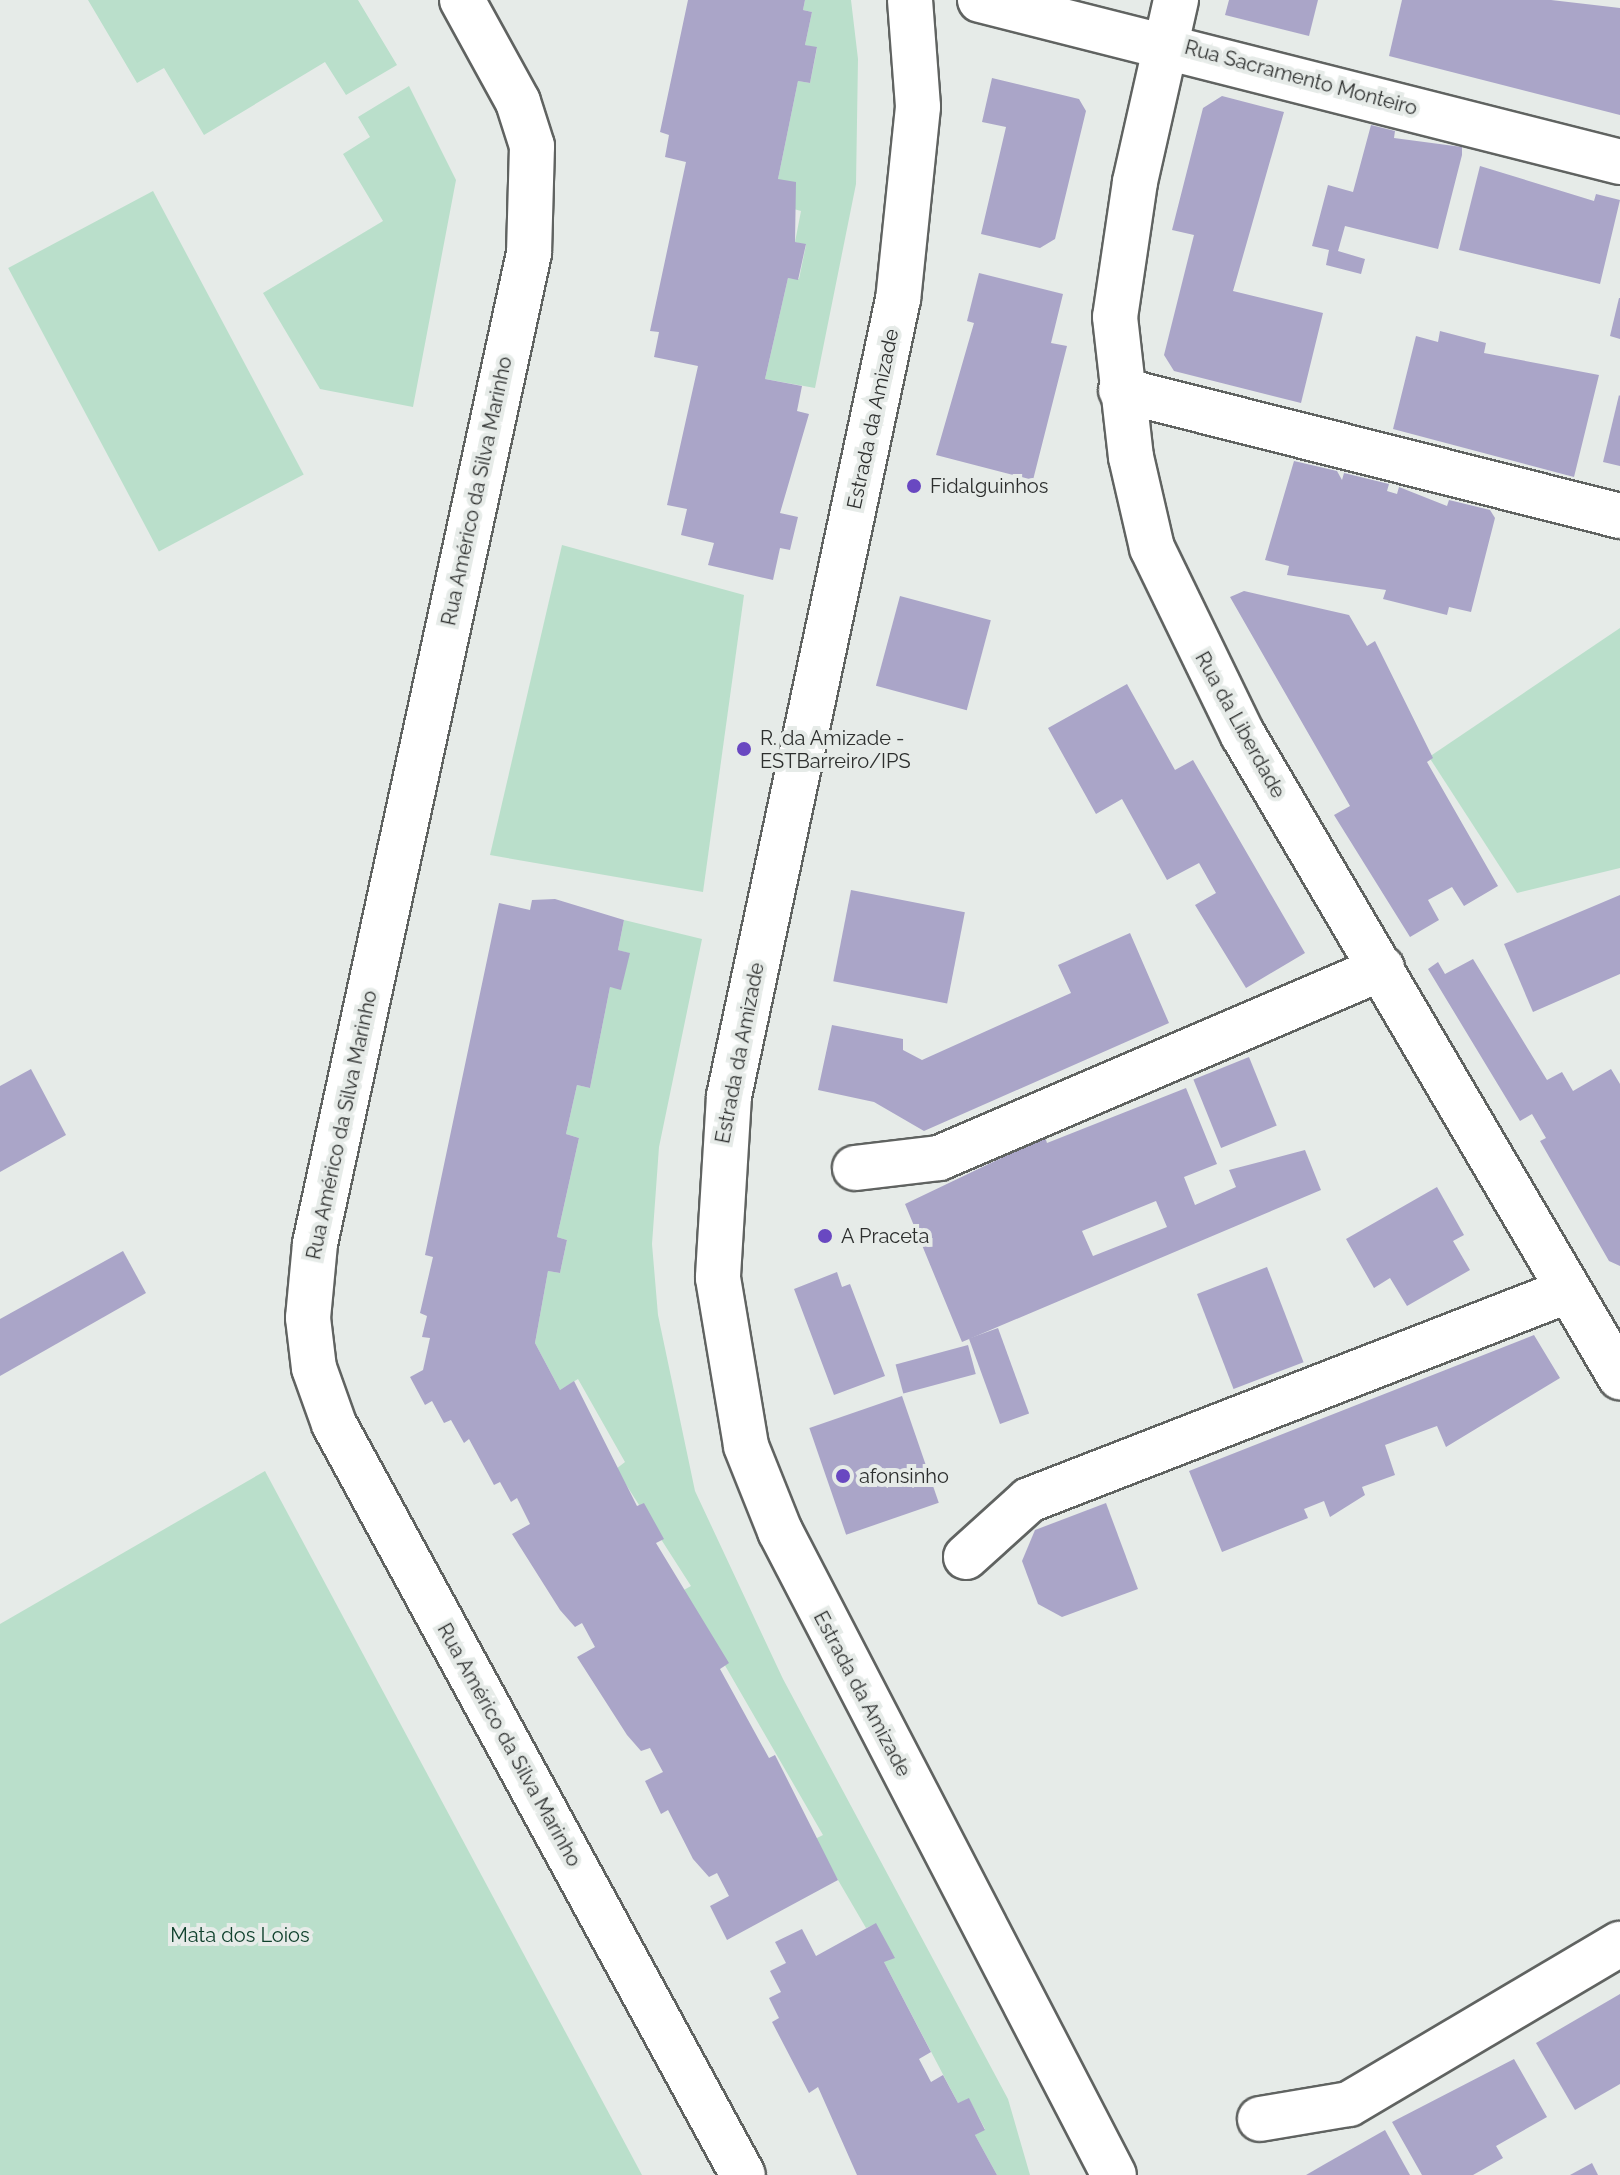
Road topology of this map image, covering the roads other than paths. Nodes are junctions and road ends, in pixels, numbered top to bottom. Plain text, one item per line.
1 (462, 0) edge
2 (910, 0) edge
3 (980, 0) edge
4 (1176, 0) edge
5 (1165, 43) junction
6 (1620, 162) edge
7 (1121, 390) junction
8 (1620, 516) edge
9 (1382, 968) junction
10 (855, 1168) dead end
11 (1567, 1291) junction
12 (1620, 1377) edge
13 (966, 1557) dead end
14 (1620, 1944) edge
15 (1260, 2119) dead end
16 (743, 2175) edge
17 (1114, 2175) edge

1 - 16 street, Rua Américo da Silva Marinho
2 - 17 street, Estrada da Amizade
3 - 5 street, Rua Sacramento Monteiro
4 - 5 street, Rua da Liberdade
5 - 6 street, Rua Sacramento Monteiro
5 - 7 street, Rua da Liberdade
7 - 8 street
7 - 9 street, Rua da Liberdade
9 - 10 street
9 - 11 street, Rua da Liberdade
11 - 12 street, Rua da Liberdade
11 - 13 street
14 - 15 street

